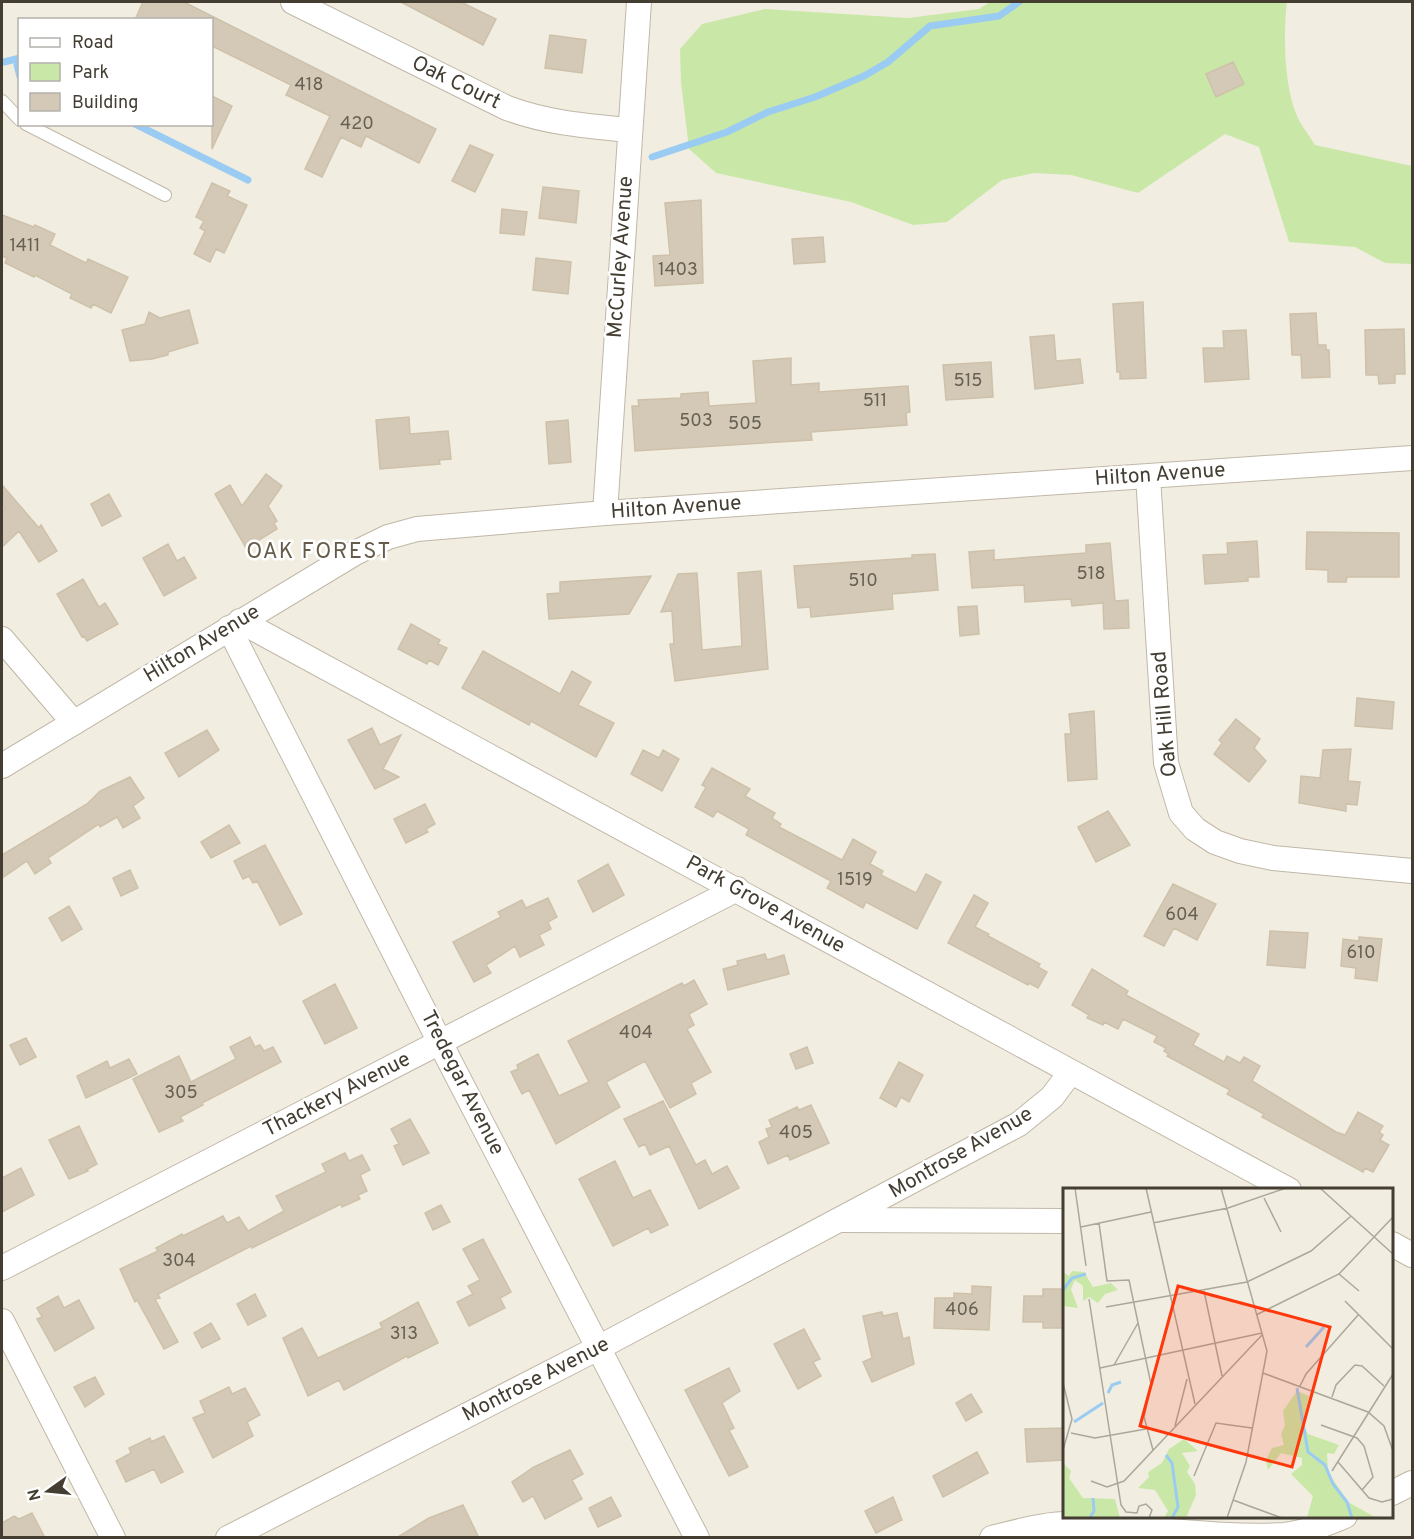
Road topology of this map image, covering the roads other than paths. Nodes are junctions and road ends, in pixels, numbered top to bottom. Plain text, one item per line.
1 (293, 2) edge
2 (639, 2) edge
3 (2, 101) edge
4 (18, 118) edge
5 (30, 126) edge
6 (629, 130) junction
7 (165, 195) dead end
8 (1413, 459) edge
9 (1148, 476) junction
10 (605, 513) junction
11 (235, 625) junction
12 (2, 639) edge
13 (74, 723) junction
14 (2, 766) edge
15 (1413, 871) edge
16 (737, 889) junction
17 (441, 1042) junction
18 (1070, 1073) junction
19 (1285, 1188) edge
20 (842, 1220) junction
21 (1063, 1221) edge
22 (1393, 1245) edge
23 (1413, 1255) edge
24 (2, 1268) edge
25 (2, 1321) edge
26 (598, 1348) junction
27 (1413, 1483) edge
28 (1393, 1493) edge
29 (1340, 1518) edge
30 (113, 1538) edge
31 (228, 1538) edge
32 (697, 1538) edge
33 (992, 1538) edge

1 - 6 street, Oak Court
2 - 6 street, McCurley Avenue
3 - 4 lane
5 - 7 lane
6 - 10 street, McCurley Avenue
8 - 9 street, Hilton Avenue
9 - 10 street, Hilton Avenue
9 - 15 street, Oak Hill Road
10 - 11 street, Hilton Avenue
11 - 13 street, Hilton Avenue
11 - 16 street, Park Grove Avenue
11 - 17 street, Tredegar Avenue
12 - 13 street
13 - 14 street, Hilton Avenue
16 - 17 street, Thackery Avenue
16 - 18 street, Park Grove Avenue
17 - 24 street, Thackery Avenue
17 - 26 street, Tredegar Avenue
18 - 19 street, Park Grove Avenue
18 - 20 street, Montrose Avenue
20 - 21 street, Montrose Avenue
20 - 26 street, Montrose Avenue
22 - 23 street
25 - 30 street
26 - 31 street, Montrose Avenue
26 - 32 street, Tredegar Avenue
27 - 28 street
29 - 33 street

